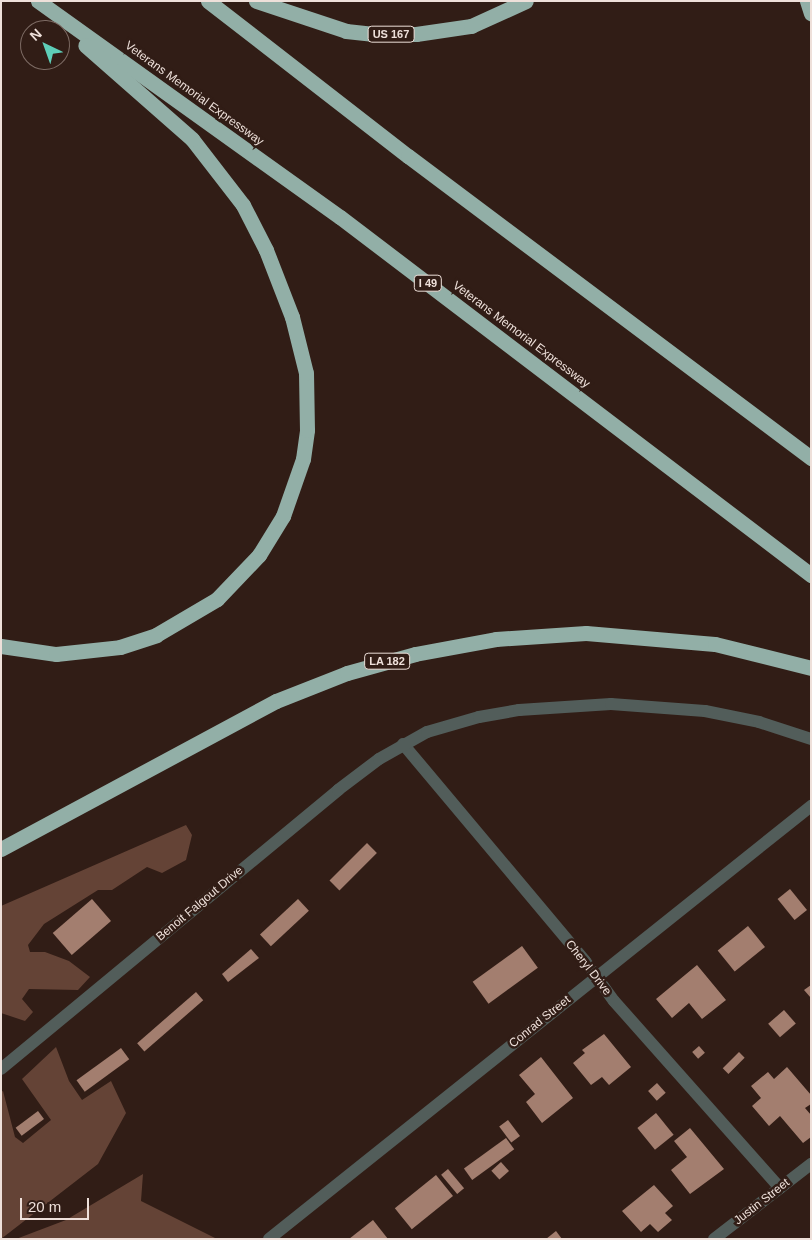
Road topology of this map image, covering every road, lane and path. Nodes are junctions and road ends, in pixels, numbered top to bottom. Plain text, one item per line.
1 (36, 1) edge
2 (208, 1) edge
3 (256, 1) edge
4 (526, 1) edge
5 (807, 1) edge
6 (811, 13) edge
7 (811, 458) edge
8 (811, 575) edge
9 (1, 646) edge
10 (811, 668) edge
11 (811, 738) edge
12 (403, 744) junction
13 (811, 806) edge
14 (1, 850) edge
15 (596, 977) junction
16 (1, 1069) edge
17 (811, 1164) edge
18 (780, 1188) junction
19 (269, 1239) edge
20 (714, 1239) edge

1 - 8 highway, Veterans Memorial Expressway / I 49
1 - 9 highway
2 - 7 highway
3 - 4 highway, US 167
5 - 6 highway
10 - 14 highway, LA 182
11 - 12 street, Benoit Falgout Drive
12 - 15 street, Cheryl Drive
12 - 16 street, Benoit Falgout Drive
13 - 15 street, Conrad Street
15 - 18 street, Cheryl Drive
15 - 19 street, Conrad Street
17 - 18 street, Justin Street
18 - 20 street, Justin Street

